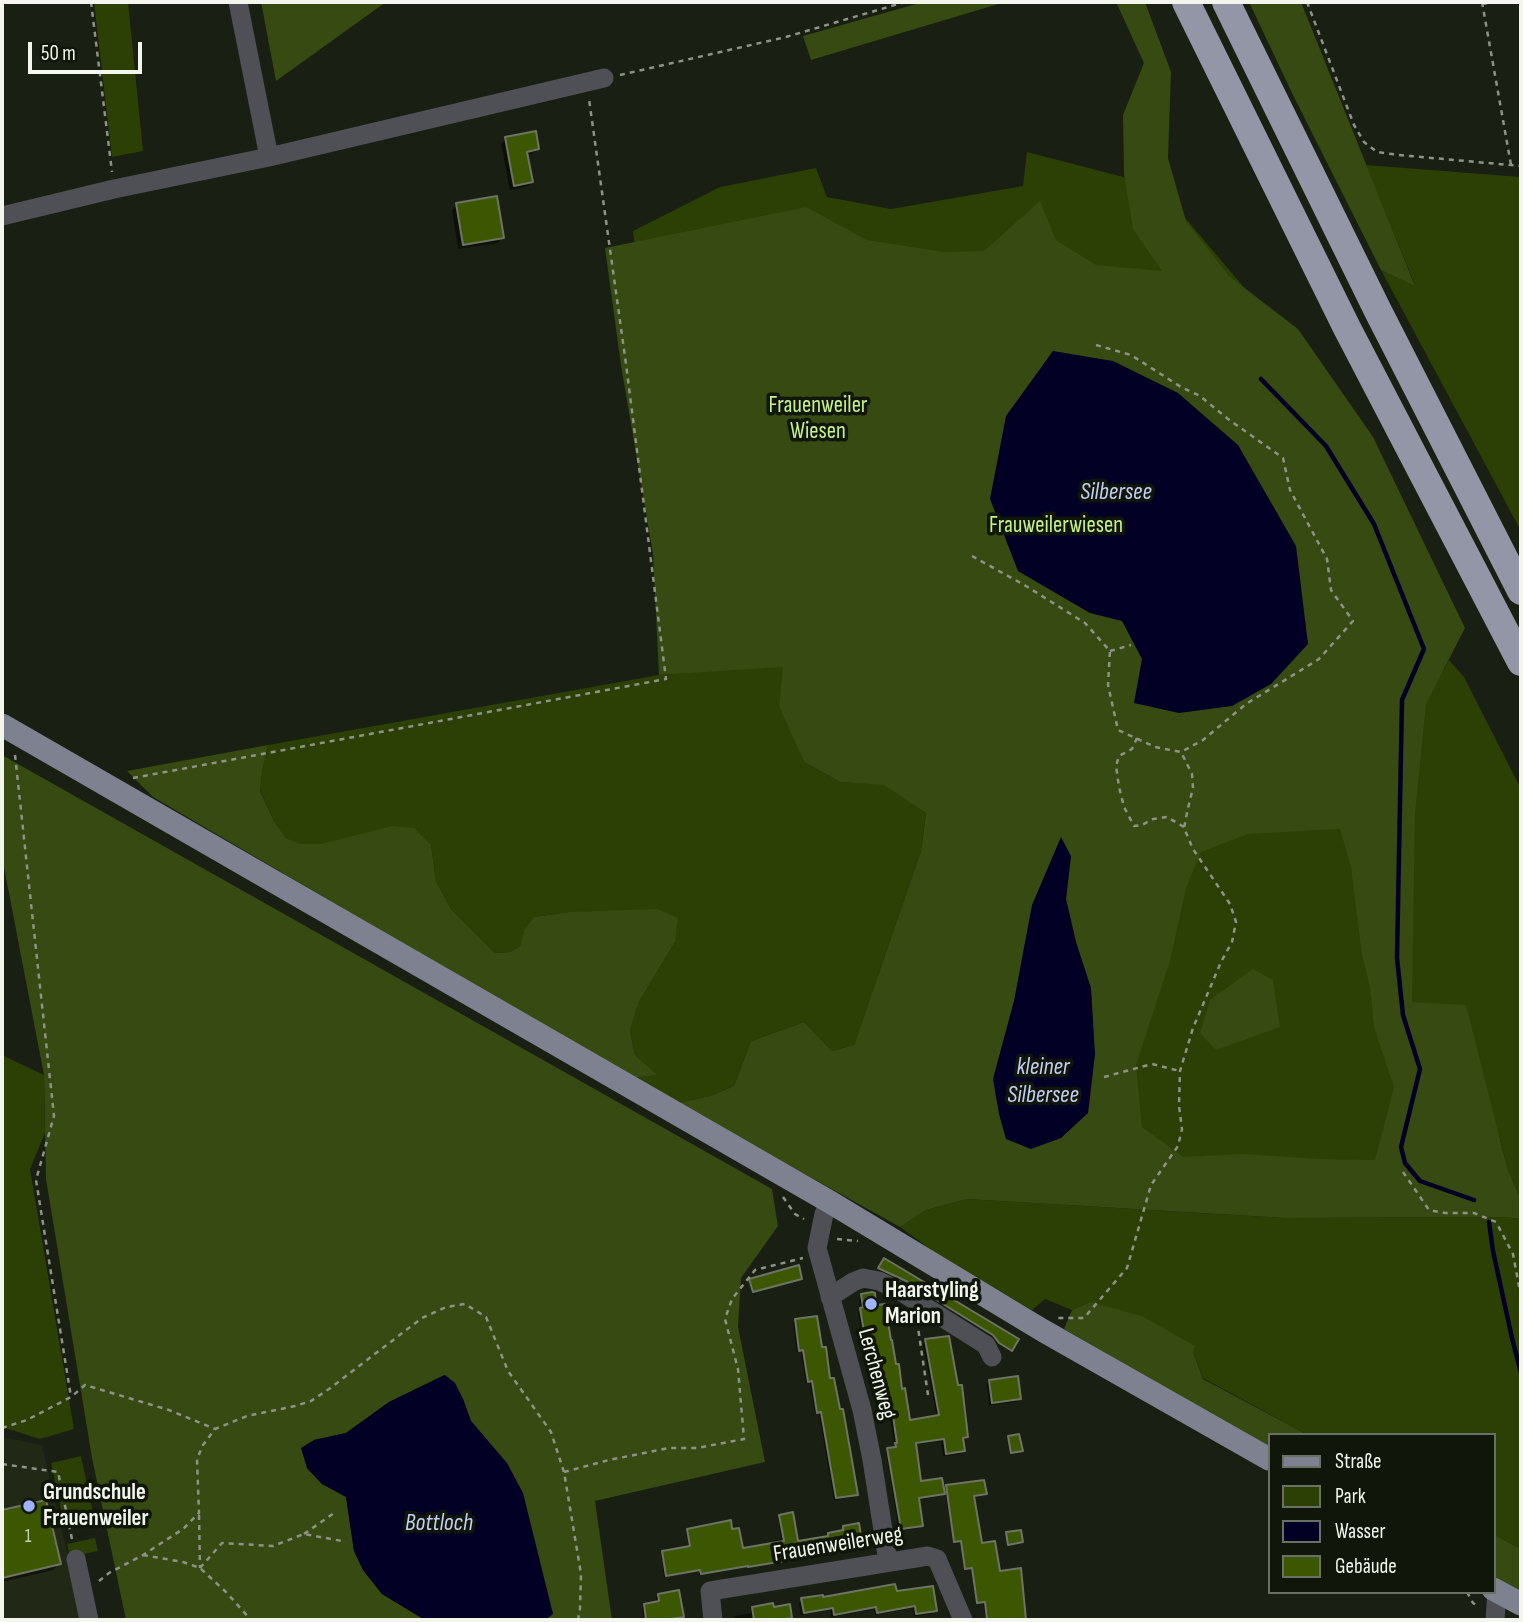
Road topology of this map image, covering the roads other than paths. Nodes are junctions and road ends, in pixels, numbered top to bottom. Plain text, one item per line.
1 (238, 2) edge
2 (1186, 2) edge
3 (1226, 2) edge
4 (596, 80) road end
5 (269, 157) junction
6 (2, 216) edge
7 (1521, 591) edge
8 (1521, 662) edge
9 (10, 730) edge
10 (830, 1202) junction
11 (830, 1297) junction
12 (992, 1357) dead end
13 (1268, 1458) edge
14 (76, 1559) road end
15 (888, 1562) junction
16 (1495, 1590) edge
17 (1521, 1604) edge
18 (89, 1620) edge
19 (713, 1620) edge
20 (963, 1620) edge
21 (1496, 1620) edge

1 - 5 street
2 - 8 highway
3 - 7 highway
4 - 5 street
5 - 6 street
9 - 10 main road
10 - 11 street, Lerchenweg
10 - 13 main road
11 - 12 street
11 - 15 street, Lerchenweg
14 - 18 street
15 - 19 street, Frauenweilerweg
15 - 20 street, Frauenweilerweg
16 - 17 main road
16 - 21 street

